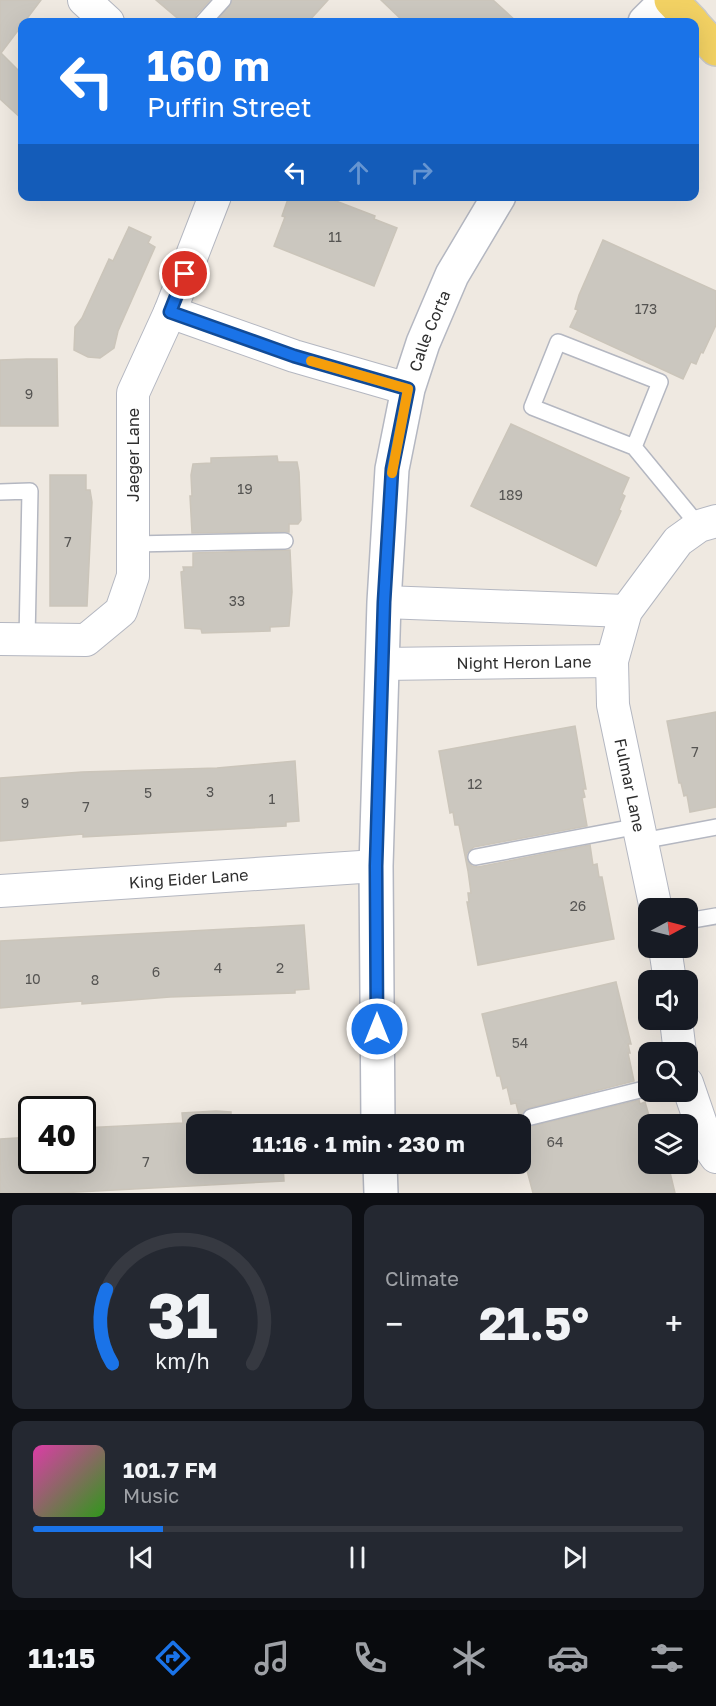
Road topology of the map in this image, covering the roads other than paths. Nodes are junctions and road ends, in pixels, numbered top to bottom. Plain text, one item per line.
1 (223, 0) edge
2 (667, 0) edge
3 (671, 0) edge
4 (207, 18) edge
5 (649, 18) edge
6 (688, 18) edge
7 (699, 31) edge
8 (716, 49) edge
9 (213, 201) edge
10 (496, 201) edge
11 (170, 312) junction
12 (408, 389) junction
13 (634, 447) junction
14 (0, 492) edge
15 (708, 523) edge
16 (285, 541) dead end
17 (133, 544) junction
18 (384, 602) junction
19 (559, 609) junction
20 (626, 611) junction
21 (14, 640) edge
22 (555, 660) junction
23 (612, 660) junction
24 (383, 664) junction
25 (716, 827) edge
26 (640, 833) junction
27 (476, 857) dead end
28 (376, 866) junction
29 (0, 891) edge
30 (654, 898) edge
31 (716, 916) edge
32 (698, 919) edge
33 (638, 1090) edge
34 (694, 1102) edge
35 (378, 1114) edge
36 (531, 1117) dead end
37 (716, 1157) edge
38 (380, 1174) edge
39 (381, 1193) edge

1 - 4 lane
2 - 5 street
3 - 6 main road
7 - 8 main road
9 - 11 street, Jaeger Lane
10 - 12 street, Calle Corta
11 - 12 street
11 - 17 street, Jaeger Lane
12 - 18 street, Calle Corta
13 - 13 lane
13 - 15 lane
14 - 21 lane
15 - 20 street, Night Heron Lane
16 - 17 lane
17 - 21 street, Jaeger Lane
18 - 19 street
18 - 24 street, Calle Corta
19 - 20 street
19 - 22 street
20 - 23 street, Night Heron Lane
22 - 23 street, Night Heron Lane
22 - 24 street, Night Heron Lane
23 - 26 street, Fulmar Lane
24 - 28 street, Calle Corta
25 - 26 lane
26 - 27 lane
26 - 30 street, Fulmar Lane
28 - 29 street, King Eider Lane
28 - 35 street, Calle Corta
31 - 32 lane
33 - 36 lane
34 - 37 street
38 - 39 street

